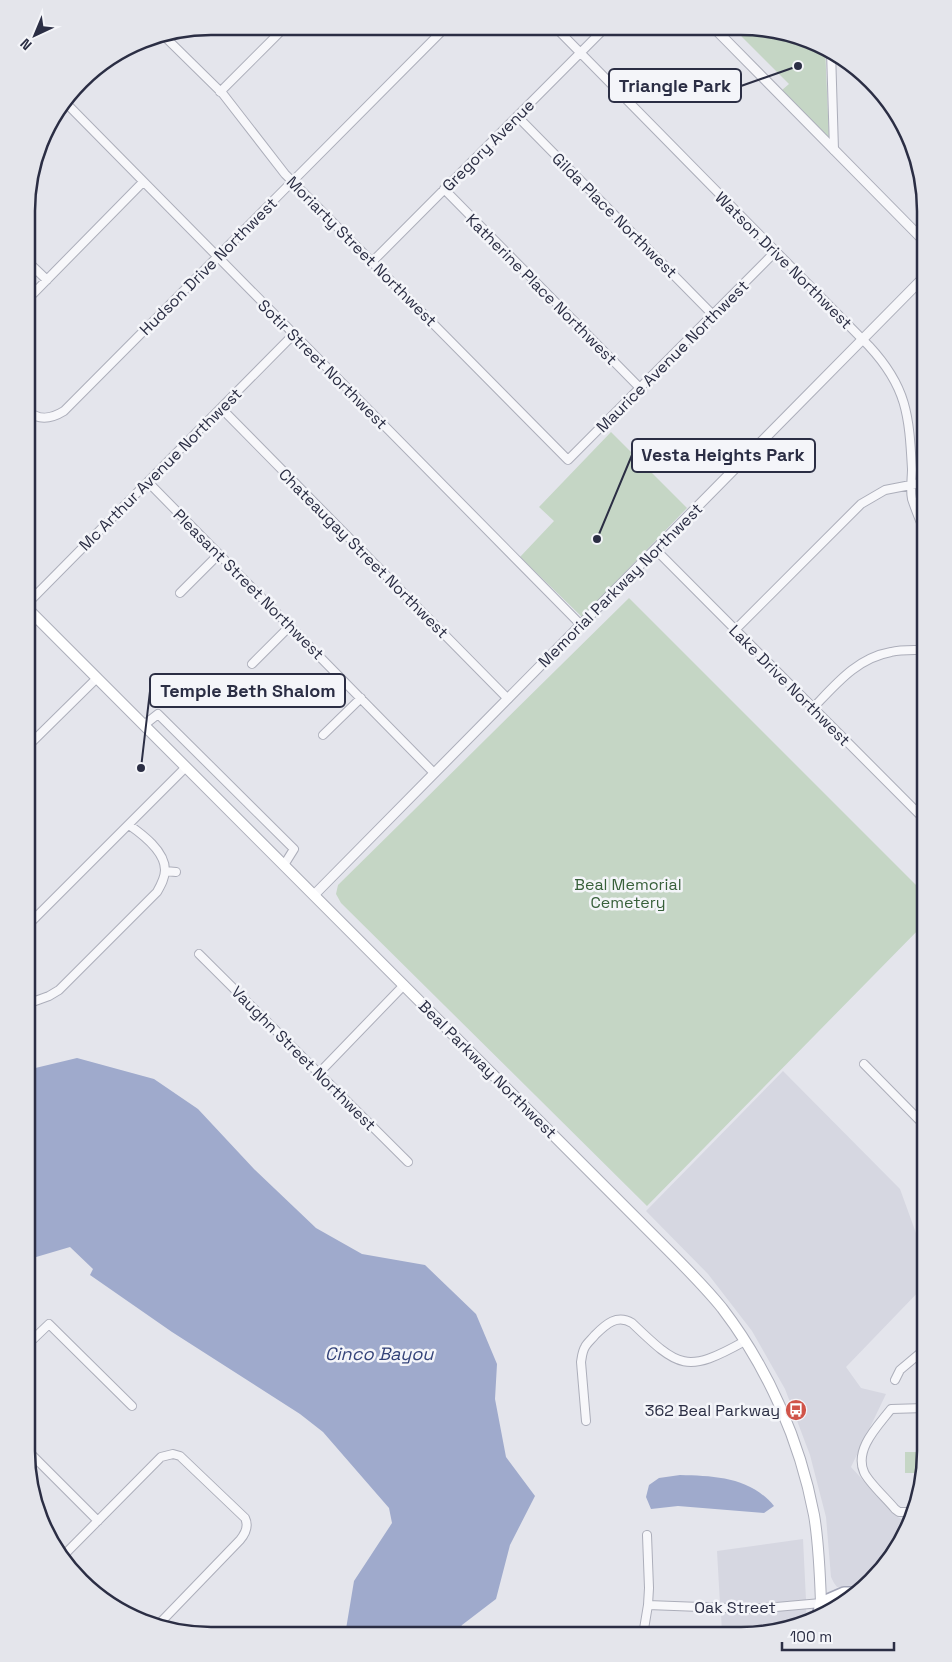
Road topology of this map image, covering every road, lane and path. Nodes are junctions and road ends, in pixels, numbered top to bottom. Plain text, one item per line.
1 (277, 35) edge
2 (438, 35) edge
3 (563, 35) edge
4 (598, 35) edge
5 (721, 35) edge
6 (168, 40) edge
7 (580, 52) junction
8 (831, 60) edge
9 (220, 92) junction
10 (69, 106) edge
11 (517, 116) junction
12 (834, 150) junction
13 (292, 181) junction
14 (143, 182) junction
15 (444, 189) junction
16 (917, 234) edge
17 (776, 251) junction
18 (217, 257) junction
19 (372, 262) junction
20 (35, 269) edge
21 (47, 280) junction
22 (917, 284) edge
23 (35, 292) edge
24 (713, 315) junction
25 (294, 334) junction
26 (862, 339) junction
27 (640, 388) junction
28 (221, 408) junction
29 (35, 416) edge
30 (568, 460) joint
31 (148, 482) junction
32 (917, 483) edge
33 (912, 484) junction
34 (917, 511) edge
35 (655, 549) junction
36 (219, 554) junction
37 (180, 592) dead end
38 (35, 596) edge
39 (35, 616) edge
40 (580, 625) junction
41 (290, 626) junction
42 (736, 630) junction
43 (917, 651) edge
44 (252, 664) dead end
45 (97, 678) junction
46 (361, 698) junction
47 (508, 698) junction
48 (813, 708) junction
49 (144, 725) junction
50 (323, 735) dead end
51 (35, 739) edge
52 (186, 767) junction
53 (434, 773) junction
54 (917, 812) edge
55 (128, 825) junction
56 (284, 865) junction
57 (165, 871) junction
58 (176, 872) dead end
59 (314, 895) junction
60 (35, 918) edge
61 (199, 954) dead end
62 (404, 985) junction
63 (35, 1001) edge
64 (864, 1064) dead end
65 (319, 1073) junction
66 (917, 1117) edge
67 (408, 1162) dead end
68 (35, 1334) edge
69 (745, 1340) junction
70 (917, 1356) edge
71 (896, 1380) dead end
72 (132, 1406) dead end
73 (917, 1408) edge
74 (586, 1420) dead end
75 (35, 1458) edge
76 (906, 1512) edge
77 (98, 1521) junction
78 (647, 1535) dead end
79 (67, 1552) edge
80 (845, 1593) edge
81 (821, 1603) junction
82 (648, 1605) junction
83 (826, 1605) edge
84 (821, 1608) edge
85 (820, 1609) edge
86 (162, 1620) edge
87 (644, 1627) edge

1 - 9 street
2 - 13 street, Hudson Drive Northwest
3 - 7 street, Watson Drive Northwest
4 - 7 street, Gregory Avenue
5 - 12 street
6 - 9 street, Moriarty Street Northwest
7 - 11 street, Gregory Avenue
7 - 17 street, Watson Drive Northwest
8 - 12 street
9 - 13 street, Moriarty Street Northwest
10 - 14 street, Sotir Street Northwest
11 - 15 street, Gregory Avenue
11 - 24 street, Gilda Place Northwest
12 - 16 street
13 - 18 street, Hudson Drive Northwest
13 - 19 street, Moriarty Street Northwest
14 - 18 street, Sotir Street Northwest
14 - 21 street
15 - 19 street, Gregory Avenue
15 - 27 street, Katherine Place Northwest
17 - 24 street, Maurice Avenue Northwest
17 - 26 street, Watson Drive Northwest
18 - 25 street, Sotir Street Northwest
18 - 29 street, Hudson Drive Northwest
19 - 30 street, Moriarty Street Northwest
20 - 21 street
21 - 23 street
22 - 26 street, Memorial Parkway Northwest
24 - 27 street, Maurice Avenue Northwest
25 - 28 street, Mc Arthur Avenue Northwest
25 - 40 street, Sotir Street Northwest
26 - 33 street, Watson Drive Northwest
26 - 35 street, Memorial Parkway Northwest
27 - 30 street, Maurice Avenue Northwest
28 - 31 street, Mc Arthur Avenue Northwest
28 - 47 street, Chateaugay Street Northwest
31 - 36 street, Pleasant Street Northwest
31 - 38 street, Mc Arthur Avenue Northwest
32 - 33 street
33 - 34 street, Watson Drive Northwest
33 - 42 street
35 - 40 street, Memorial Parkway Northwest
35 - 42 street, Lake Drive Northwest
36 - 37 street
36 - 41 street, Pleasant Street Northwest
39 - 45 main road, Beal Parkway Northwest
40 - 47 street, Memorial Parkway Northwest
41 - 44 street
41 - 46 street, Pleasant Street Northwest
42 - 48 street, Lake Drive Northwest
43 - 48 street
45 - 49 main road, Beal Parkway Northwest
45 - 51 street
46 - 50 street
46 - 53 street, Pleasant Street Northwest
47 - 53 street, Memorial Parkway Northwest
48 - 54 street, Lake Drive Northwest
49 - 52 main road, Beal Parkway Northwest
49 - 56 street
52 - 55 street
52 - 56 main road, Beal Parkway Northwest
53 - 59 street, Memorial Parkway Northwest
55 - 57 street
55 - 60 street
56 - 59 main road, Beal Parkway Northwest
57 - 58 street
57 - 63 street
59 - 62 main road, Beal Parkway Northwest
61 - 65 street, Vaughn Street Northwest
62 - 65 street
62 - 69 main road, Beal Parkway Northwest
64 - 66 street
65 - 67 street, Vaughn Street Northwest
68 - 72 street
69 - 74 street
69 - 81 main road, Beal Parkway Northwest
70 - 71 street
73 - 76 street
75 - 77 street
77 - 79 street
77 - 86 street
78 - 82 street
80 - 81 main road
81 - 82 street, Oak Street
81 - 83 main road
81 - 84 main road, Beal Parkway Northwest
81 - 85 main road, Beal Parkway Northwest
82 - 87 street

